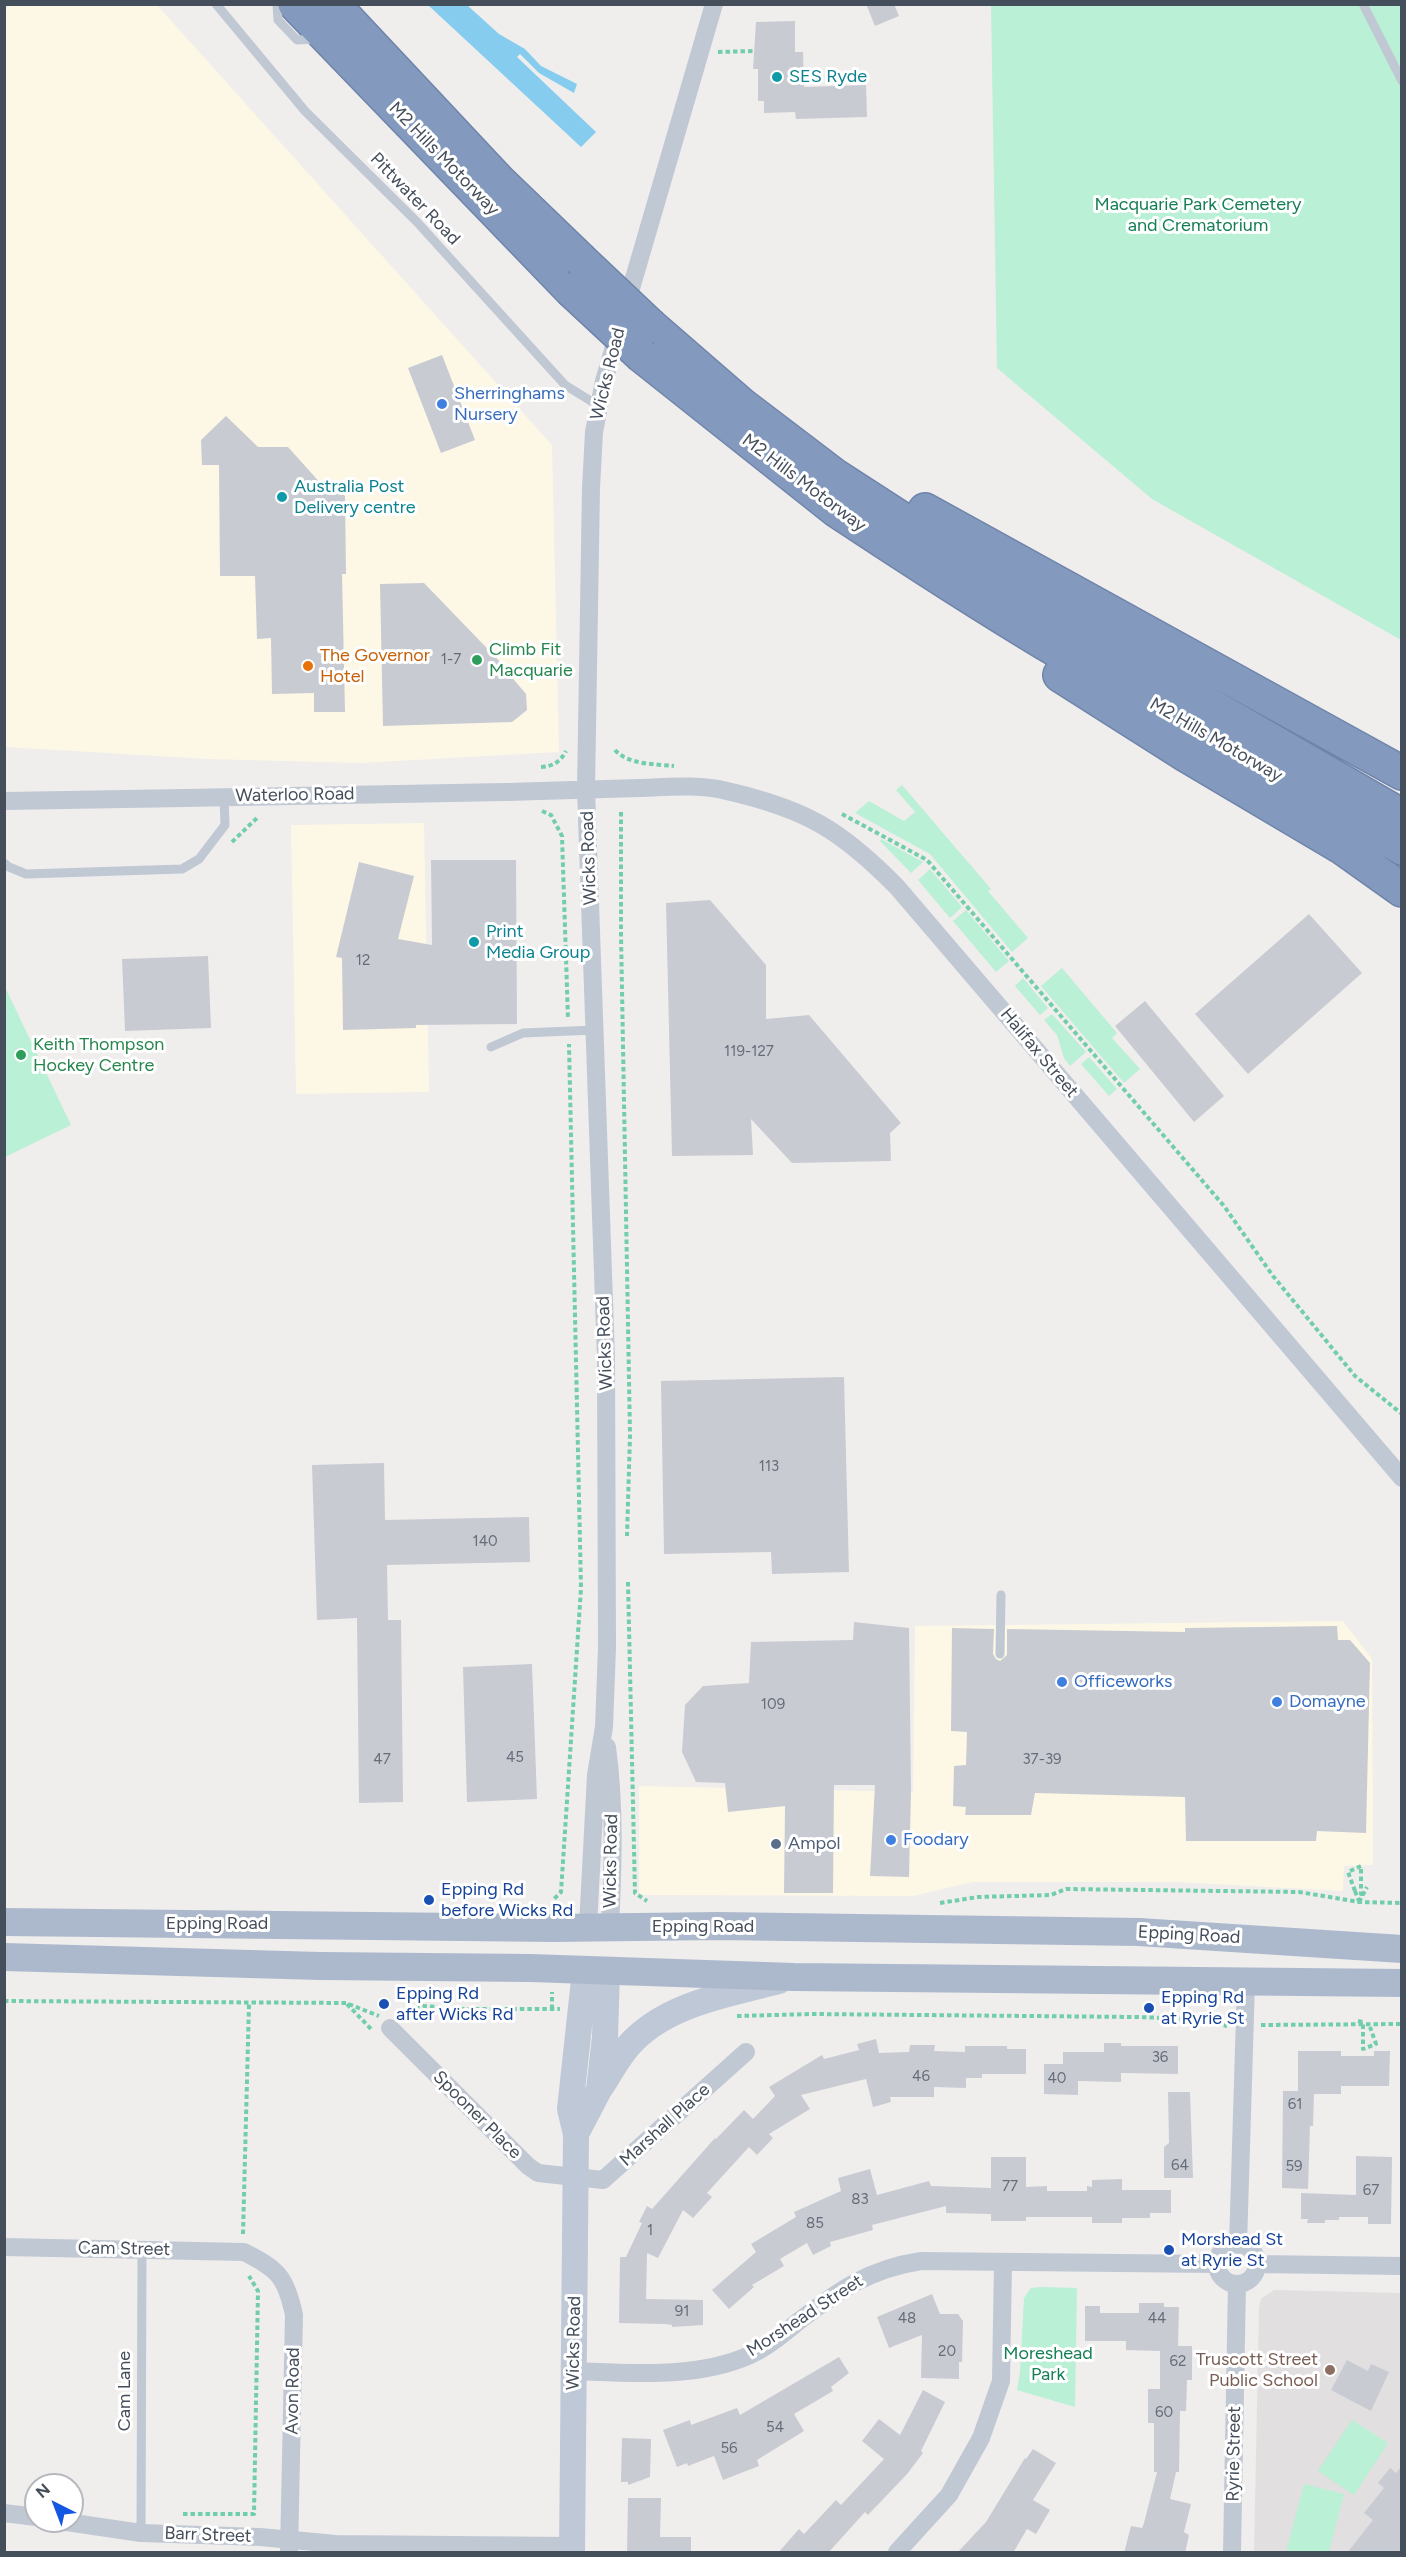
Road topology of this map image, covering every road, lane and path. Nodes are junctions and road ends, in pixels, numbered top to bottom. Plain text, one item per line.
1 (216, 4) edge
2 (277, 4) edge
3 (295, 4) edge
4 (333, 4) edge
5 (714, 4) edge
6 (1364, 4) edge
7 (328, 39) junction
8 (753, 51) dead end
9 (723, 52) dead end
10 (1401, 81) edge
11 (576, 275) junction
12 (646, 341) junction
13 (599, 406) junction
14 (834, 475) junction
15 (870, 532) junction
16 (566, 751) dead end
17 (541, 767) dead end
18 (1401, 773) edge
19 (586, 789) junction
20 (224, 797) junction
21 (4, 801) edge
22 (541, 810) dead end
23 (270, 812) dead end
24 (621, 812) dead end
25 (1401, 816) edge
26 (230, 845) dead end
27 (1401, 848) edge
28 (4, 863) edge
29 (1401, 890) edge
30 (595, 1030) junction
31 (569, 1031) junction
32 (491, 1047) dead end
33 (1401, 1478) edge
34 (627, 1541) dead end
35 (627, 1571) dead end
36 (1001, 1595) dead end
37 (1000, 1654) dead end
38 (1367, 1887) dead end
39 (1366, 1894) dead end
40 (656, 1901) dead end
41 (1359, 1902) junction
42 (932, 1903) dead end
43 (1401, 1903) edge
44 (4, 1922) edge
45 (599, 1926) junction
46 (554, 1928) junction
47 (1401, 1949) edge
48 (4, 1957) edge
49 (88, 1959) junction
50 (4, 1968) edge
51 (552, 1969) junction
52 (596, 1971) junction
53 (794, 1977) junction
54 (1246, 1983) junction
55 (1401, 1983) edge
56 (4, 2001) edge
57 (249, 2004) junction
58 (734, 2017) dead end
59 (388, 2020) junction
60 (1358, 2024) junction
61 (1401, 2024) edge
62 (1369, 2025) junction
63 (1244, 2026) junction
64 (746, 2052) dead end
65 (599, 2090) junction
66 (576, 2134) junction
67 (576, 2176) junction
68 (1238, 2245) junction
69 (4, 2247) edge
70 (142, 2250) junction
71 (244, 2252) junction
72 (1003, 2263) junction
73 (1217, 2264) junction
74 (1257, 2264) junction
75 (1401, 2266) edge
76 (1237, 2284) junction
77 (573, 2371) junction
78 (4, 2513) edge
79 (141, 2514) junction
80 (24, 2516) edge
81 (84, 2525) edge
82 (141, 2533) junction
83 (290, 2547) edge
84 (572, 2549) edge
85 (897, 2553) edge
86 (1232, 2553) edge

1 - 13 lane, Pittwater Road
2 - 7 lane
3 - 7 highway, M2 Hills Motorway
4 - 11 highway, M2 Hills Motorway
5 - 13 street, Wicks Road
6 - 10 lane
7 - 11 highway, M2 Hills Motorway
8 - 9 path
11 - 12 highway, M2 Hills Motorway, bridge
12 - 14 highway, M2 Hills Motorway
12 - 15 highway, M2 Hills Motorway
13 - 19 street, Wicks Road
14 - 18 highway
14 - 25 highway, M2 Hills Motorway
15 - 27 highway, M2 Hills Motorway
15 - 29 highway
16 - 17 path
19 - 20 street, Waterloo Road
19 - 30 street, Wicks Road
19 - 33 street, Halifax Street
20 - 21 street, Waterloo Road
20 - 28 lane
22 - 31 path
23 - 26 path
24 - 34 path, Wicks Road
30 - 31 lane
30 - 45 street, Wicks Road
31 - 32 lane
31 - 46 path
35 - 40 path, Wicks Road
36 - 37 lane
38 - 41 path
39 - 41 path, bridge
41 - 42 path
41 - 43 path
44 - 46 main road, Epping Road
45 - 46 main road, Epping Road
45 - 47 main road, Epping Road
45 - 52 main road, Wicks Road
48 - 49 main road, Epping Road
49 - 50 main road
49 - 51 main road, Epping Road
51 - 52 main road, Epping Road
51 - 59 path
52 - 53 main road, Epping Road
52 - 65 main road, Wicks Road
52 - 66 main road, Wicks Road
53 - 54 main road, Epping Road
53 - 65 main road
54 - 55 main road, Epping Road
54 - 63 street
56 - 57 path
57 - 59 path
57 - 71 path
58 - 63 path
59 - 67 street, Spooner Place
60 - 62 path
60 - 62 path, bridge
60 - 63 path
61 - 62 path
63 - 68 street
64 - 67 street, Marshall Place
65 - 66 main road, Wicks Road
66 - 67 main road, Wicks Road
67 - 77 main road, Wicks Road
68 - 73 street
68 - 74 street
69 - 70 street, Cam Street
70 - 71 street, Cam Street
70 - 79 lane, Cam Lane
71 - 79 path
71 - 83 street, Avon Road
72 - 73 street, Morshead Street
72 - 77 street, Morshead Street
72 - 85 street
73 - 76 street
74 - 75 street
74 - 76 street
76 - 86 street, Ryrie Street
77 - 84 main road, Wicks Road
78 - 80 street
79 - 82 lane, Cam Lane
81 - 82 street, Barr Street
82 - 83 street, Barr Street
83 - 84 street, Barr Street

